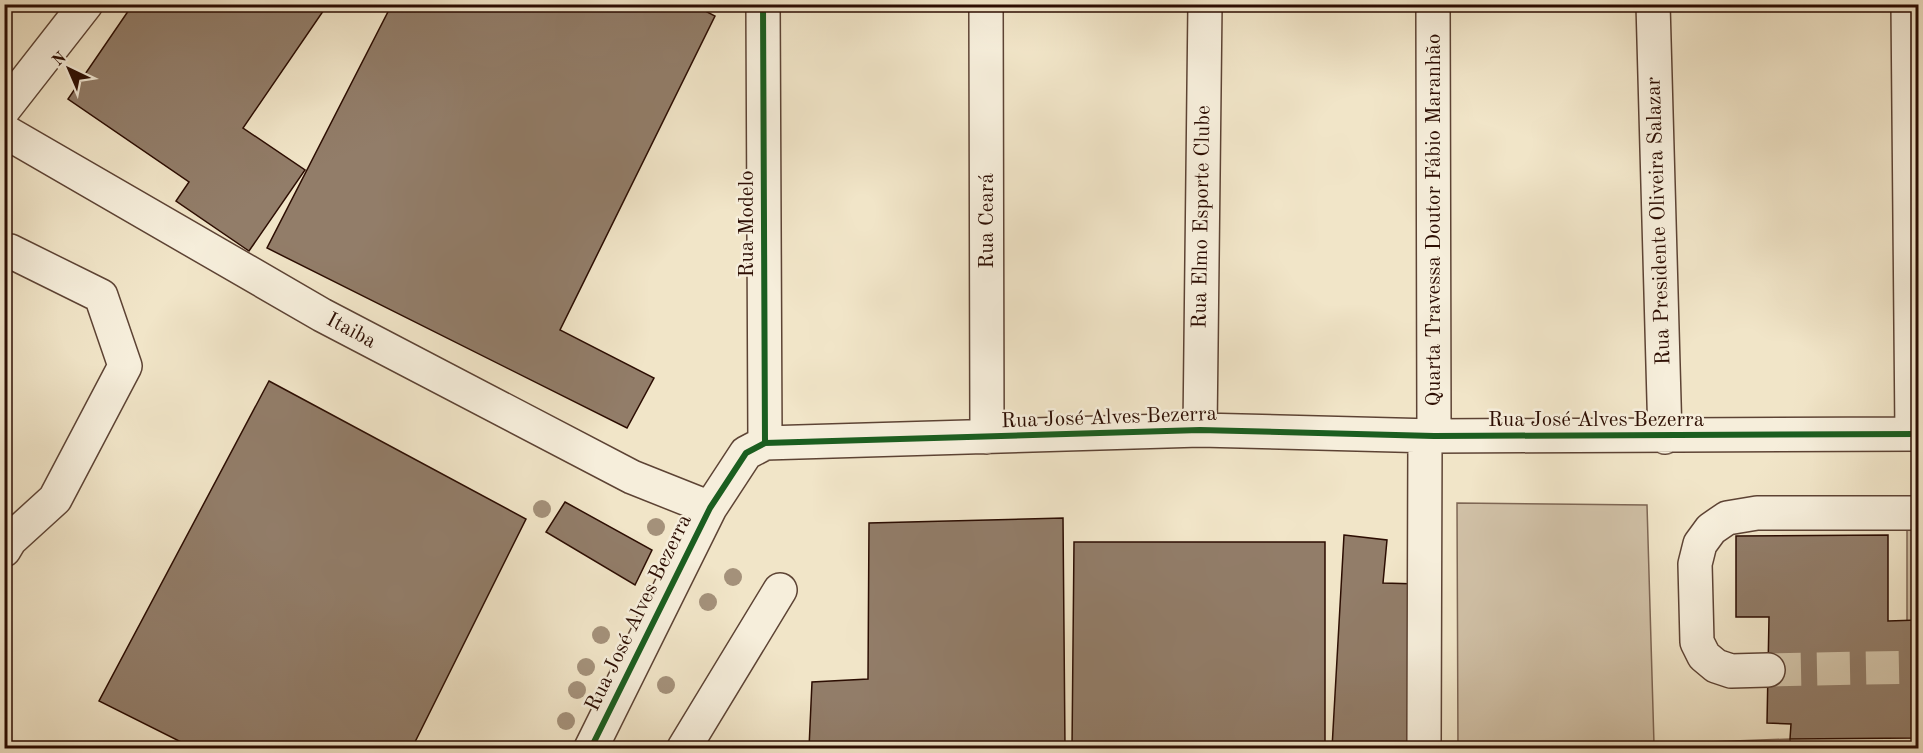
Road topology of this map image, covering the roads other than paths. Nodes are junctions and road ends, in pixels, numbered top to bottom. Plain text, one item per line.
1 (86, 4) edge
2 (763, 4) edge
3 (986, 4) edge
4 (1205, 4) edge
5 (1434, 4) edge
6 (1653, 4) edge
7 (1908, 4) edge
8 (4, 109) edge
9 (4, 131) edge
10 (10, 251) dead end
11 (1200, 430) junction
12 (1915, 434) edge
13 (1429, 436) junction
14 (987, 437) junction
15 (1665, 437) junction
16 (765, 443) junction
17 (710, 508) junction
18 (1918, 513) edge
19 (6, 542) edge
20 (780, 590) dead end
21 (1768, 670) tunnel mouth
22 (591, 748) edge
23 (684, 748) edge
24 (1424, 748) edge

1 - 8 street
2 - 16 street, Rua Modelo
3 - 14 street, Rua Ceará
4 - 11 street, Rua Elmo Esporte Clube
5 - 13 street, Quarta Travessa Doutor Fábio Maranhão
6 - 15 street, Rua Presidente Oliveira Salazar
7 - 12 street
9 - 17 street, Itaiba
10 - 19 street
11 - 13 street, Rua José Alves Bezerra
11 - 14 street, Rua José Alves Bezerra
12 - 15 street, Rua José Alves Bezerra
13 - 15 street, Rua José Alves Bezerra
13 - 24 street, Quarta Travessa Doutor Fábio Maranhão
14 - 16 street, Rua José Alves Bezerra
16 - 17 street, Rua José Alves Bezerra
17 - 22 street, Rua José Alves Bezerra
18 - 21 street
20 - 23 street

